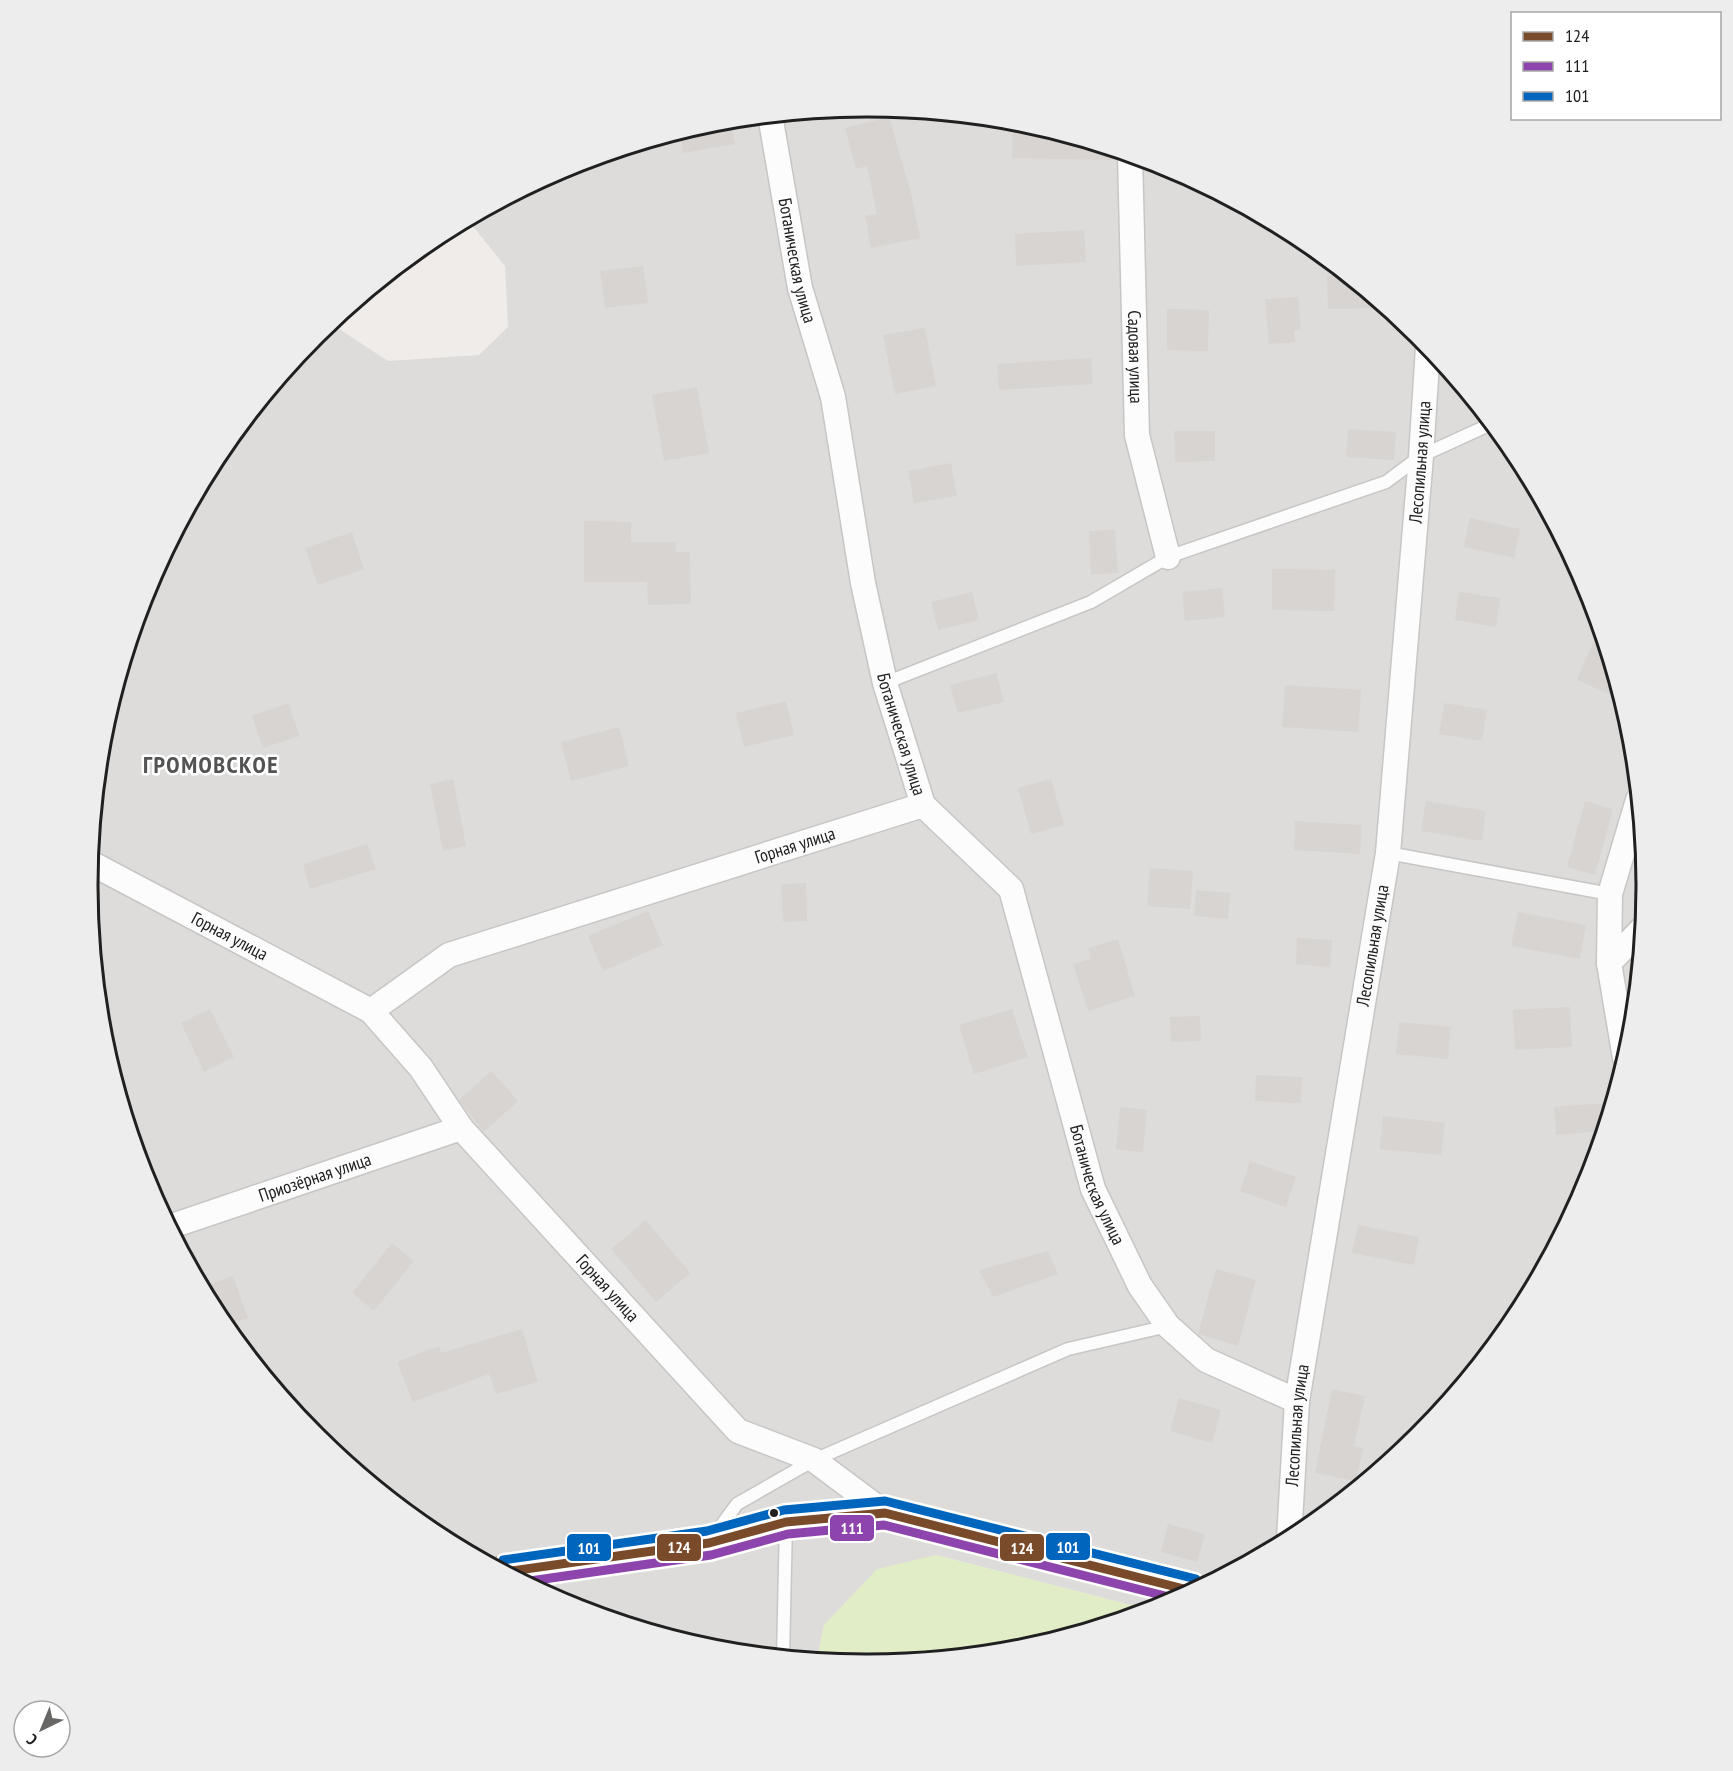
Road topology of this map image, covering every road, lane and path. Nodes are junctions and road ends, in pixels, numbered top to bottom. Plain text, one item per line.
1 (772, 122) edge
2 (1130, 163) edge
3 (1427, 360) edge
4 (1484, 427) edge
5 (1421, 456) junction
6 (1168, 557) junction
7 (885, 683) junction
8 (923, 805) junction
9 (1632, 819) edge
10 (1388, 853) junction
11 (98, 867) edge
12 (1610, 894) junction
13 (1634, 937) edge
14 (1609, 963) junction
15 (371, 1011) junction
16 (1621, 1035) edge
17 (461, 1128) junction
18 (176, 1225) edge
19 (1168, 1326) junction
20 (1297, 1401) junction
21 (814, 1460) junction
22 (885, 1513) junction
23 (786, 1522) junction
24 (1290, 1528) edge
25 (709, 1543) junction
26 (517, 1570) edge
27 (1179, 1588) edge
28 (783, 1650) edge

1 - 7 street, Ботаническая улица
2 - 6 street, Садовая улица
3 - 5 street, Лесопильная улица
4 - 5 lane
5 - 6 lane
5 - 10 street, Лесопильная улица
6 - 7 lane
7 - 8 street, Ботаническая улица
8 - 15 street, Горная улица
8 - 19 street, Ботаническая улица
9 - 12 street
10 - 12 lane
10 - 20 street, Лесопильная улица
11 - 15 street, Горная улица
12 - 14 street
13 - 14 street
14 - 16 street
15 - 17 street, Горная улица
17 - 18 street, Приозёрная улица
17 - 21 street, Горная улица
19 - 20 street, Ботаническая улица
19 - 21 lane
20 - 24 street, Лесопильная улица
21 - 22 street, Горная улица
21 - 25 lane
22 - 23 street
22 - 27 street
23 - 25 street
23 - 28 lane
25 - 26 street

